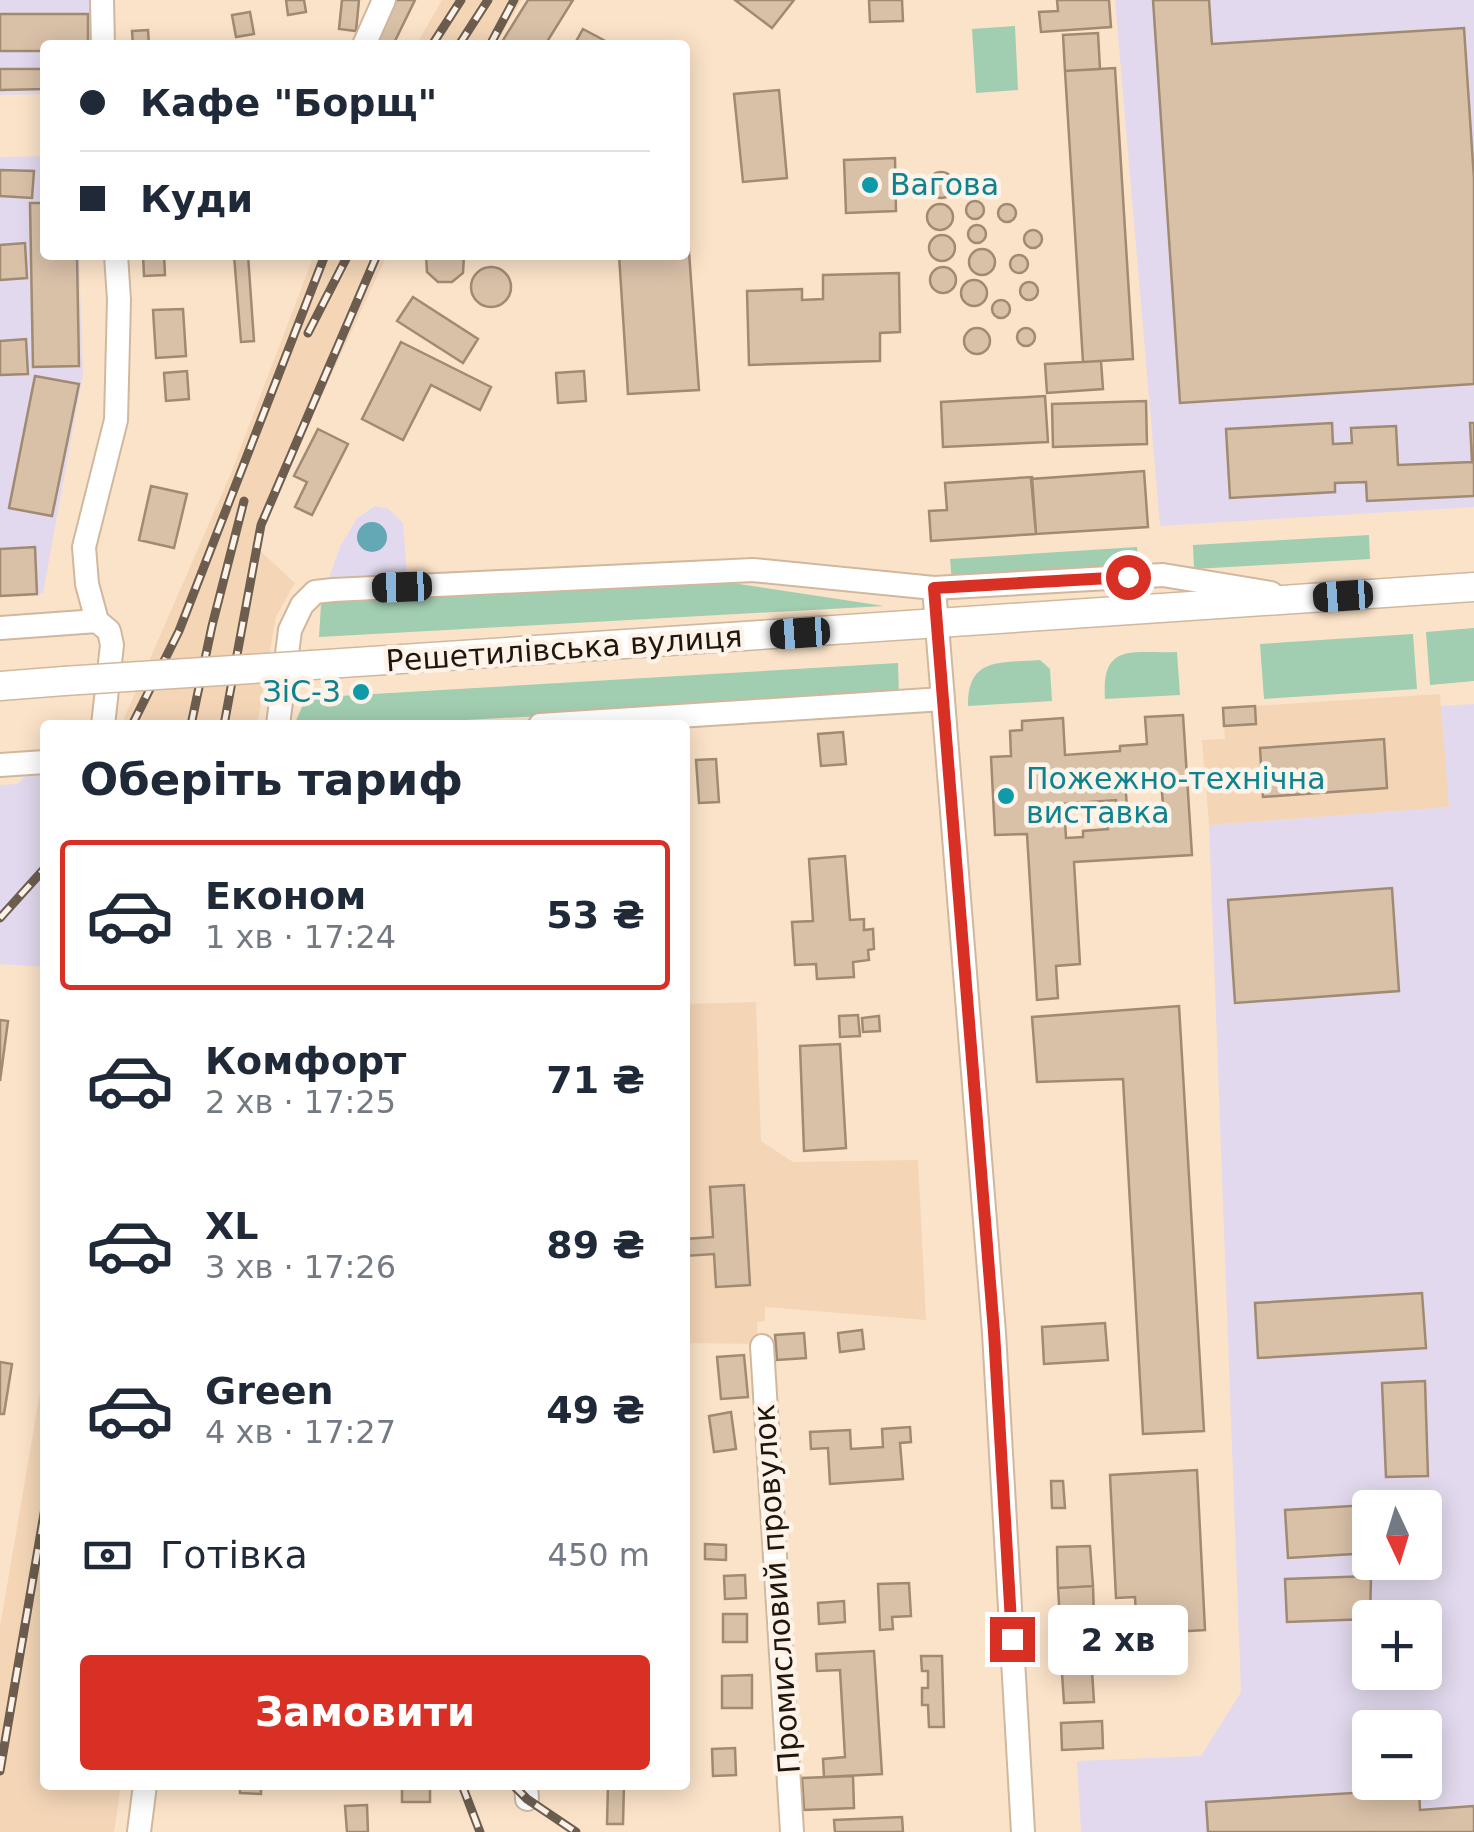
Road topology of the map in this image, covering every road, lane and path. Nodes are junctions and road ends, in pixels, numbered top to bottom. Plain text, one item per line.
1 (102, 0) edge
2 (384, 0) edge
3 (103, 40) edge
4 (366, 40) edge
5 (116, 260) edge
6 (1474, 587) edge
7 (934, 588) junction
8 (1306, 598) junction
9 (97, 621) junction
10 (937, 624) junction
11 (0, 628) edge
12 (0, 686) edge
13 (943, 698) junction
14 (104, 720) edge
15 (279, 720) edge
16 (615, 720) edge
17 (40, 762) edge
18 (0, 764) edge
19 (762, 1346) dead end
20 (144, 1790) edge
21 (139, 1832) edge
22 (792, 1832) edge
23 (1023, 1832) edge

1 - 3 street
2 - 4 street
5 - 9 street
6 - 8 main road, Решетилівська вулиця
7 - 8 street
7 - 10 street
7 - 15 street
8 - 10 main road, Решетилівська вулиця
9 - 11 street
9 - 14 street
10 - 12 main road, Решетилівська вулиця, bridge
10 - 13 street
13 - 16 street
13 - 23 street
17 - 18 street
19 - 22 street, Промисловий провулок
20 - 21 street

